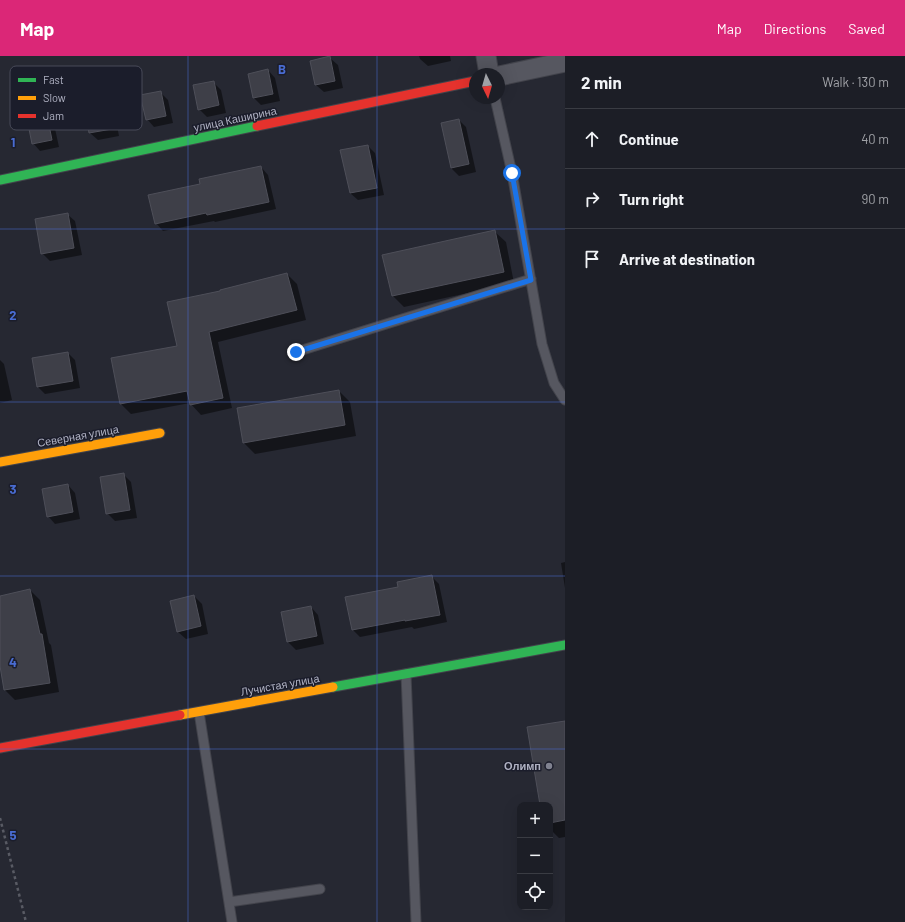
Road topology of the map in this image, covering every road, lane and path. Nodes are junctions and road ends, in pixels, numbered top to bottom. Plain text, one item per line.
1 (486, 56) edge
2 (565, 62) edge
3 (488, 68) edge
4 (505, 75) edge
5 (469, 82) edge
6 (496, 104) edge
7 (0, 180) edge
8 (531, 280) junction
9 (296, 352) dead end
10 (565, 400) edge
11 (160, 433) dead end
12 (0, 462) edge
13 (565, 644) edge
14 (406, 674) junction
15 (198, 712) junction
16 (0, 748) edge
17 (0, 818) edge
18 (320, 889) dead end
19 (229, 902) junction
20 (26, 922) edge
21 (232, 922) edge
22 (416, 922) edge

1 - 3 street
2 - 4 street
5 - 7 street, улица Каширина
6 - 8 lane
8 - 9 lane
8 - 10 lane
11 - 12 street, Северная улица
13 - 14 street, Лучистая улица
14 - 15 street, Лучистая улица
14 - 22 lane
15 - 16 street, Лучистая улица
15 - 19 lane
17 - 20 path
18 - 19 lane
19 - 21 lane

